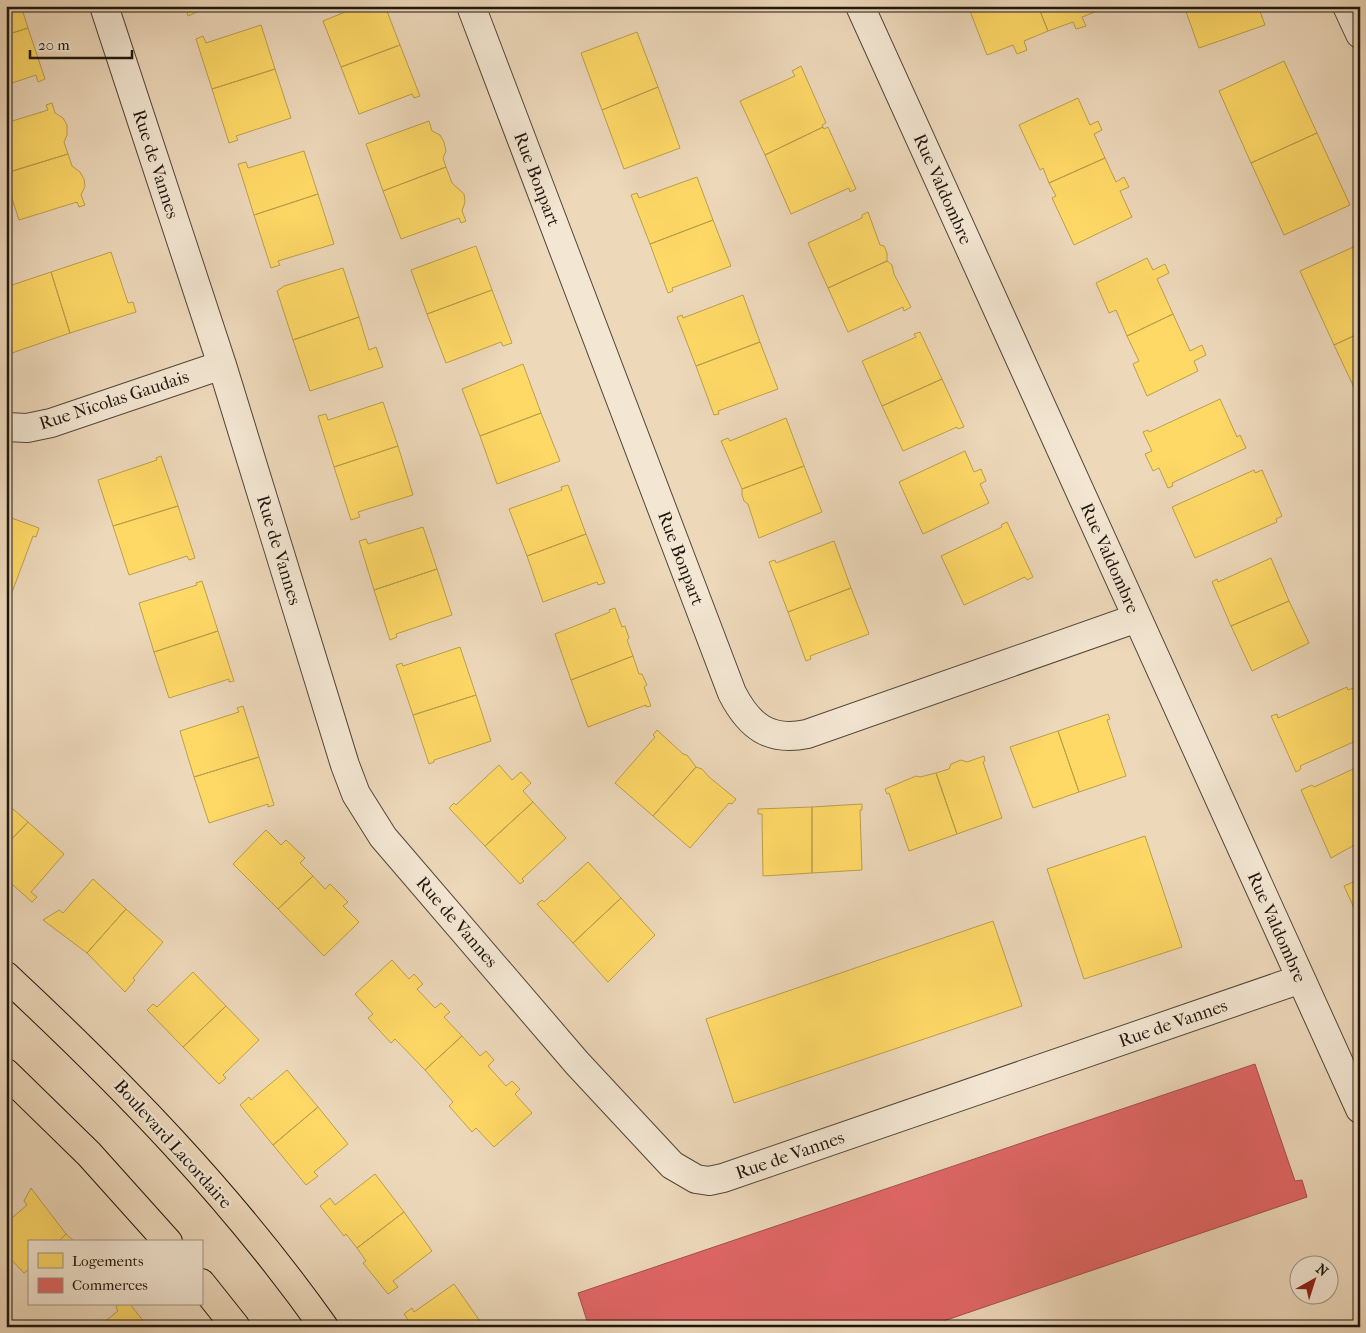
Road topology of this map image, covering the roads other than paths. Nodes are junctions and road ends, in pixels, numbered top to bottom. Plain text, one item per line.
1 (104, 6) edge
2 (471, 6) edge
3 (860, 6) edge
4 (1347, 6) edge
5 (1360, 34) edge
6 (222, 365) junction
7 (6, 427) edge
8 (1138, 618) junction
9 (6, 976) edge
10 (1301, 979) junction
11 (6, 1073) edge
12 (1360, 1109) edge
13 (166, 1240) edge
14 (202, 1284) edge
15 (236, 1327) edge
16 (324, 1327) edge

1 - 6 street, Rue de Vannes
2 - 8 street, Rue Bonpart
3 - 8 street, Rue Valdombre
4 - 5 street
6 - 7 street, Rue Nicolas Gaudais
6 - 10 street, Rue de Vannes
8 - 10 street, Rue Valdombre
9 - 16 main road, Boulevard Lacordaire
10 - 12 street, Rue Valdombre
11 - 13 main road
14 - 15 main road

